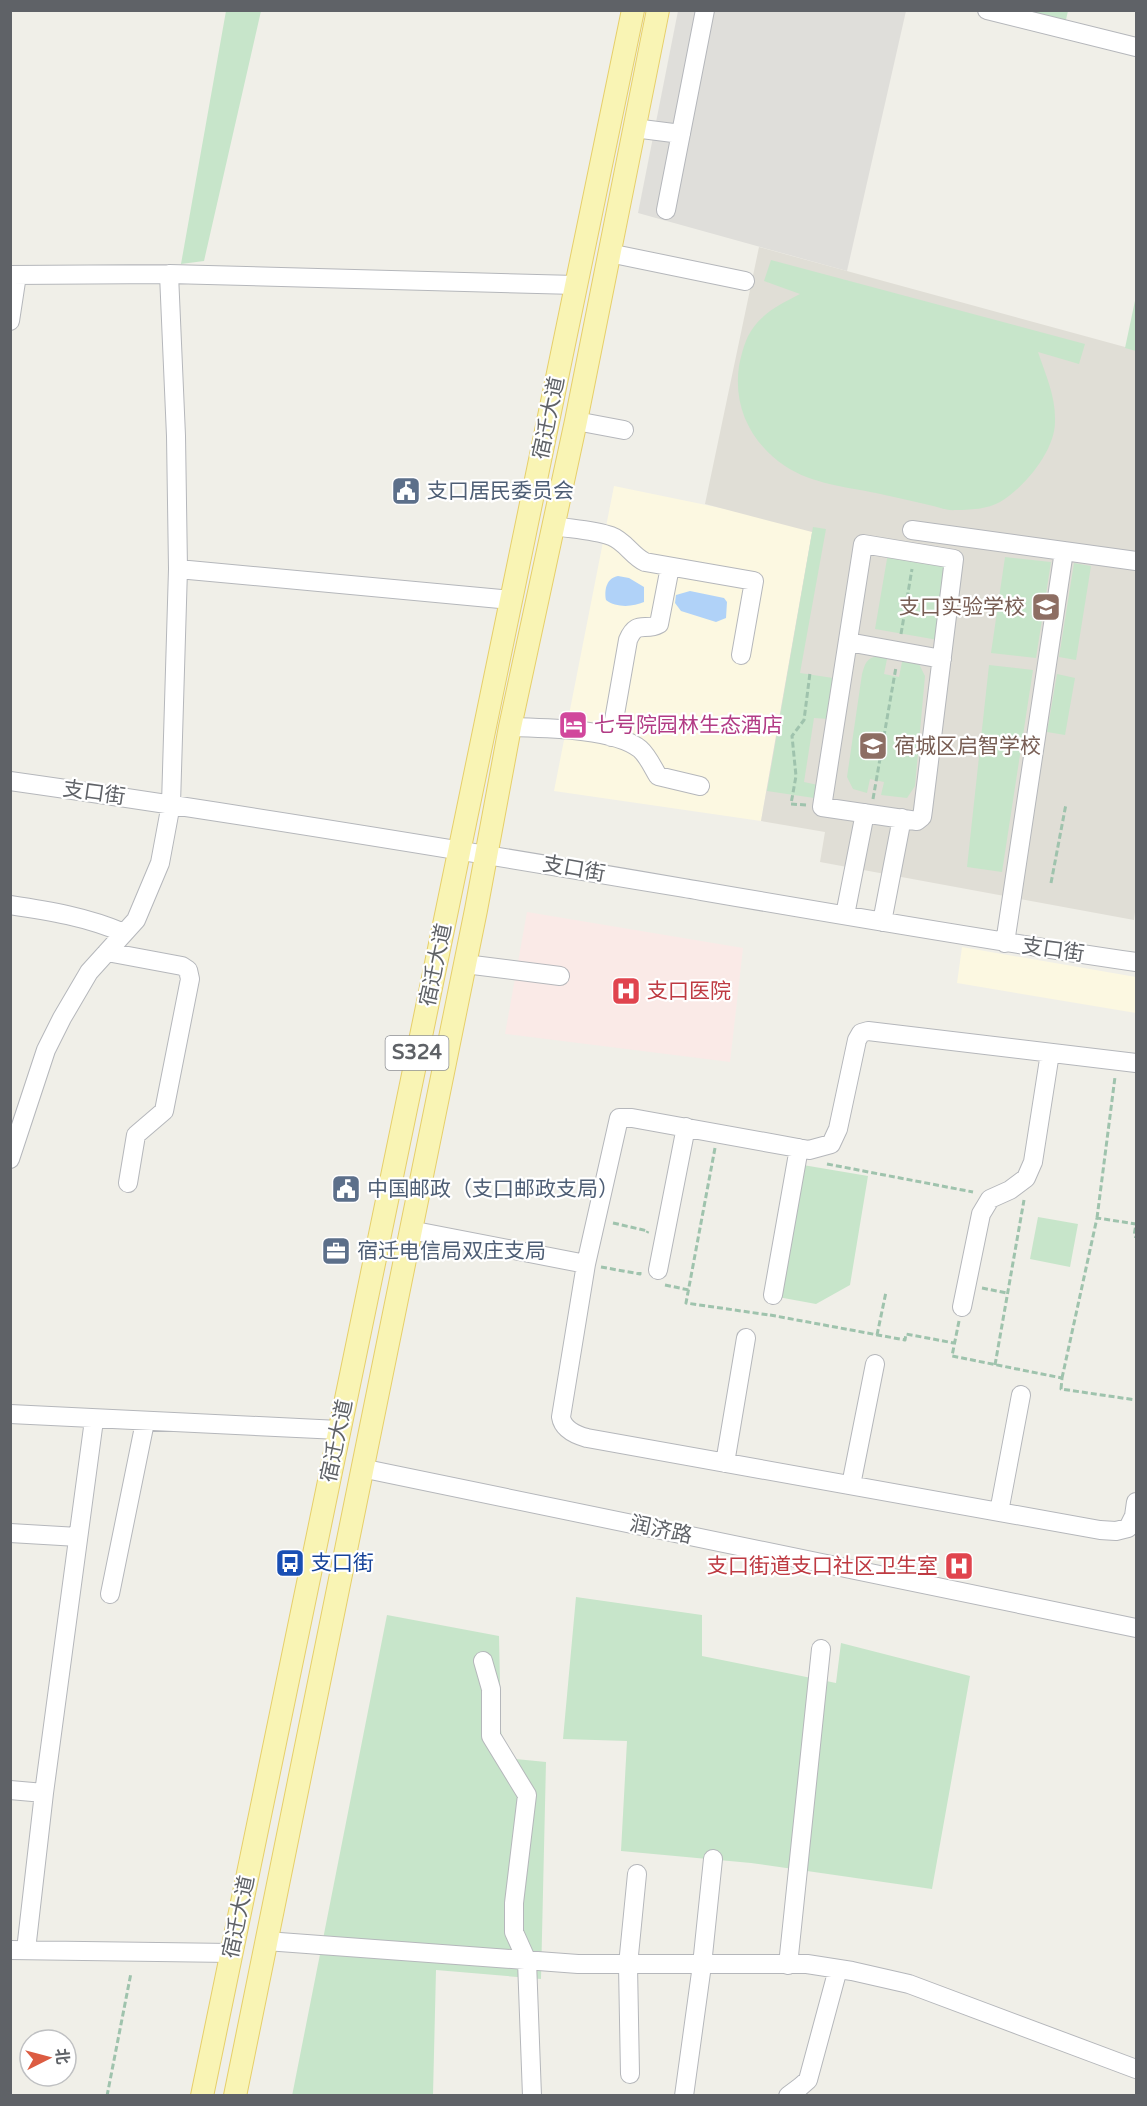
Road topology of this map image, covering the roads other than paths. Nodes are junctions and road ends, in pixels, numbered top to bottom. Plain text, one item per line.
1 (633, 10) edge
2 (658, 10) edge
3 (705, 10) edge
4 (987, 10) edge
5 (1137, 47) edge
6 (634, 128) junction
7 (681, 134) junction
8 (666, 210) dead end
9 (609, 253) junction
10 (169, 274) junction
11 (14, 275) edge
12 (746, 281) dead end
13 (576, 285) junction
14 (10, 321) edge
15 (576, 422) junction
16 (624, 430) dead end
17 (554, 526) junction
18 (912, 530) dead end
19 (1064, 551) junction
20 (1137, 561) edge
21 (670, 567) junction
22 (178, 568) junction
23 (511, 600) junction
24 (848, 642) junction
25 (741, 655) dead end
26 (942, 659) junction
27 (510, 727) junction
28 (611, 737) junction
29 (10, 781) edge
30 (700, 786) dead end
31 (171, 804) junction
32 (868, 814) junction
33 (902, 818) junction
34 (459, 850) junction
35 (486, 855) junction
36 (10, 904) edge
37 (846, 915) junction
38 (882, 922) junction
39 (124, 933) junction
40 (1005, 943) junction
41 (107, 952) junction
42 (1137, 962) edge
43 (465, 964) junction
44 (561, 976) dead end
45 (1050, 1053) junction
46 (1137, 1064) edge
47 (686, 1127) junction
48 (798, 1153) junction
49 (10, 1159) edge
50 (128, 1183) dead end
51 (410, 1230) junction
52 (586, 1264) junction
53 (650, 1266) road end
54 (773, 1295) road end
55 (962, 1307) road end
56 (746, 1338) dead end
57 (875, 1364) dead end
58 (1021, 1395) dead end
59 (10, 1414) edge
60 (94, 1420) junction
61 (145, 1422) junction
62 (339, 1430) junction
63 (725, 1463) junction
64 (361, 1468) junction
65 (851, 1485) junction
66 (1137, 1502) edge
67 (999, 1512) junction
68 (10, 1533) edge
69 (78, 1538) junction
70 (110, 1594) dead end
71 (1137, 1628) edge
72 (821, 1649) dead end
73 (483, 1661) dead end
74 (10, 1790) edge
75 (44, 1793) junction
76 (713, 1859) dead end
77 (637, 1874) dead end
78 (266, 1941) junction
79 (18, 1950) edge
80 (231, 1953) junction
81 (527, 1961) junction
82 (628, 1965) junction
83 (702, 1965) junction
84 (788, 1965) junction
85 (838, 1969) junction
86 (1137, 2069) edge
87 (630, 2074) dead end
88 (202, 2096) edge
89 (235, 2096) edge
90 (532, 2096) edge
91 (684, 2096) edge
92 (788, 2096) edge

1 - 13 main road, 宿迁大道 / S324
2 - 6 main road, 宿迁大道 / S324
3 - 7 street
4 - 5 street
6 - 7 street
6 - 9 main road, 宿迁大道 / S324
7 - 8 street
9 - 12 street
9 - 15 main road, 宿迁大道 / S324
10 - 11 street
10 - 13 street
10 - 22 street
11 - 14 street
13 - 23 main road, 宿迁大道 / S324
15 - 16 street
15 - 17 main road, 宿迁大道 / S324
17 - 21 street
17 - 27 main road, 宿迁大道 / S324
18 - 19 street
19 - 20 street
19 - 40 street
21 - 25 street
21 - 28 street
22 - 23 street
22 - 31 street
23 - 34 main road, 宿迁大道 / S324
24 - 26 street
24 - 26 street
24 - 32 street
26 - 33 street
27 - 28 street
27 - 35 main road, 宿迁大道 / S324
28 - 30 street
29 - 31 street, 支口街
31 - 34 street, 支口街
31 - 39 street
32 - 33 street
32 - 37 street
33 - 38 street
34 - 35 street, 支口街
34 - 62 main road, 宿迁大道 / S324
35 - 37 street, 支口街
35 - 43 main road, 宿迁大道 / S324
36 - 39 street
37 - 38 street, 支口街
38 - 40 street, 支口街
39 - 41 street
40 - 42 street, 支口街
41 - 49 street
41 - 50 street
43 - 44 street
43 - 51 main road, 宿迁大道 / S324
45 - 46 street
45 - 48 street
45 - 55 street
47 - 48 street
47 - 52 street
47 - 53 street
48 - 54 street
51 - 52 street
51 - 64 main road, 宿迁大道 / S324
52 - 63 street
56 - 63 street
57 - 65 street
58 - 67 street
59 - 60 street
60 - 61 street
60 - 69 street
61 - 62 street
61 - 70 street
62 - 80 main road, 宿迁大道 / S324
63 - 65 street
64 - 71 street, 润济路
64 - 78 main road, 宿迁大道 / S324
65 - 67 street
66 - 67 street
68 - 69 street
69 - 75 street
72 - 84 street
73 - 81 street
74 - 75 street
75 - 79 street
76 - 83 street
77 - 82 street
78 - 81 street
78 - 89 main road, 宿迁大道 / S324
79 - 80 street
80 - 88 main road, 宿迁大道 / S324
81 - 82 street
81 - 90 street
82 - 83 street
82 - 87 street
83 - 84 street
83 - 91 street
84 - 85 street
85 - 86 street
85 - 92 street

